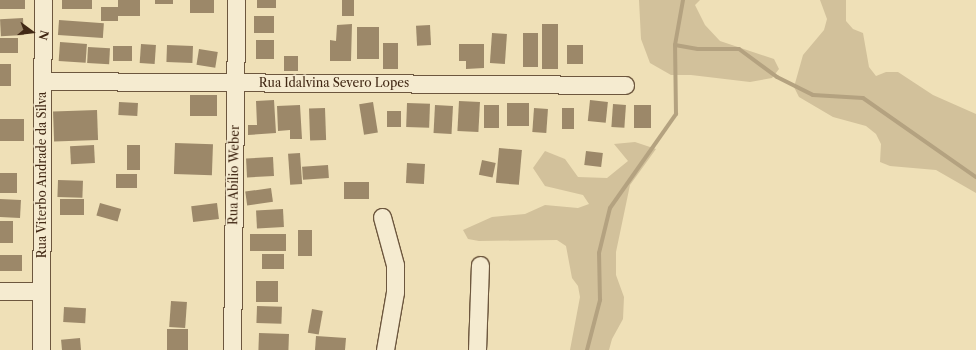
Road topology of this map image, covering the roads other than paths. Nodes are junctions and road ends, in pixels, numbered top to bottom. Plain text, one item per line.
1 (43, 0) edge
2 (236, 0) edge
3 (43, 81) junction
4 (235, 82) junction
5 (625, 85) dead end
6 (382, 217) dead end
7 (480, 265) dead end
8 (0, 291) edge
9 (41, 291) junction
10 (41, 350) edge
11 (232, 350) edge
12 (385, 350) edge
13 (477, 350) edge

1 - 3 street, Rua Viterbo Andrade da Silva
2 - 4 street, Rua Abílio Weber
3 - 4 street, Rua Idalvina Severo Lopes
3 - 9 street, Rua Viterbo Andrade da Silva
4 - 5 street, Rua Idalvina Severo Lopes
4 - 11 street, Rua Abílio Weber
6 - 12 street
7 - 13 street
8 - 9 street
9 - 10 street, Rua Viterbo Andrade da Silva

